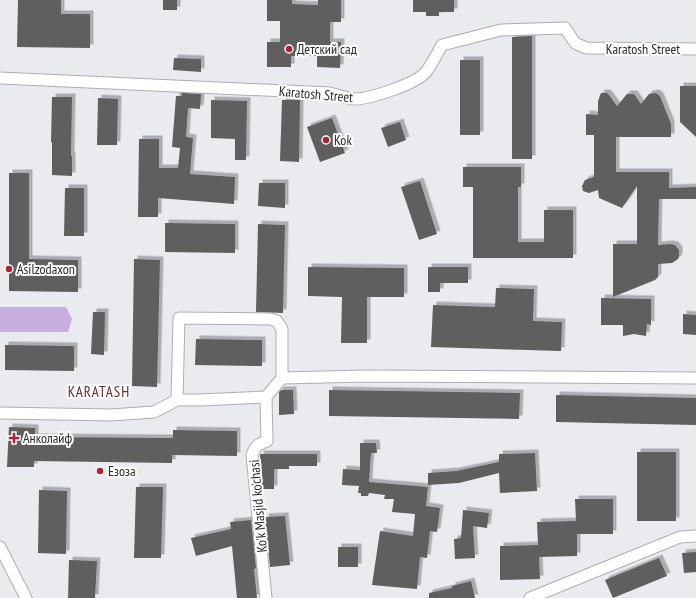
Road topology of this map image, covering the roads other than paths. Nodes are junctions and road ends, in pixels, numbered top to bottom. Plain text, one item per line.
1 (696, 49) edge
2 (0, 78) edge
3 (282, 378) junction
4 (696, 378) edge
5 (266, 397) junction
6 (177, 400) junction
7 (0, 413) edge
8 (696, 536) edge
9 (0, 547) edge
10 (26, 598) edge
11 (266, 598) edge
12 (530, 598) edge

1 - 2 street, Karatosh Street
3 - 4 street
3 - 5 street
3 - 6 street
5 - 6 street
5 - 11 street, Ko'k Masjid ko'chasi
6 - 7 street
8 - 12 street
9 - 10 street

